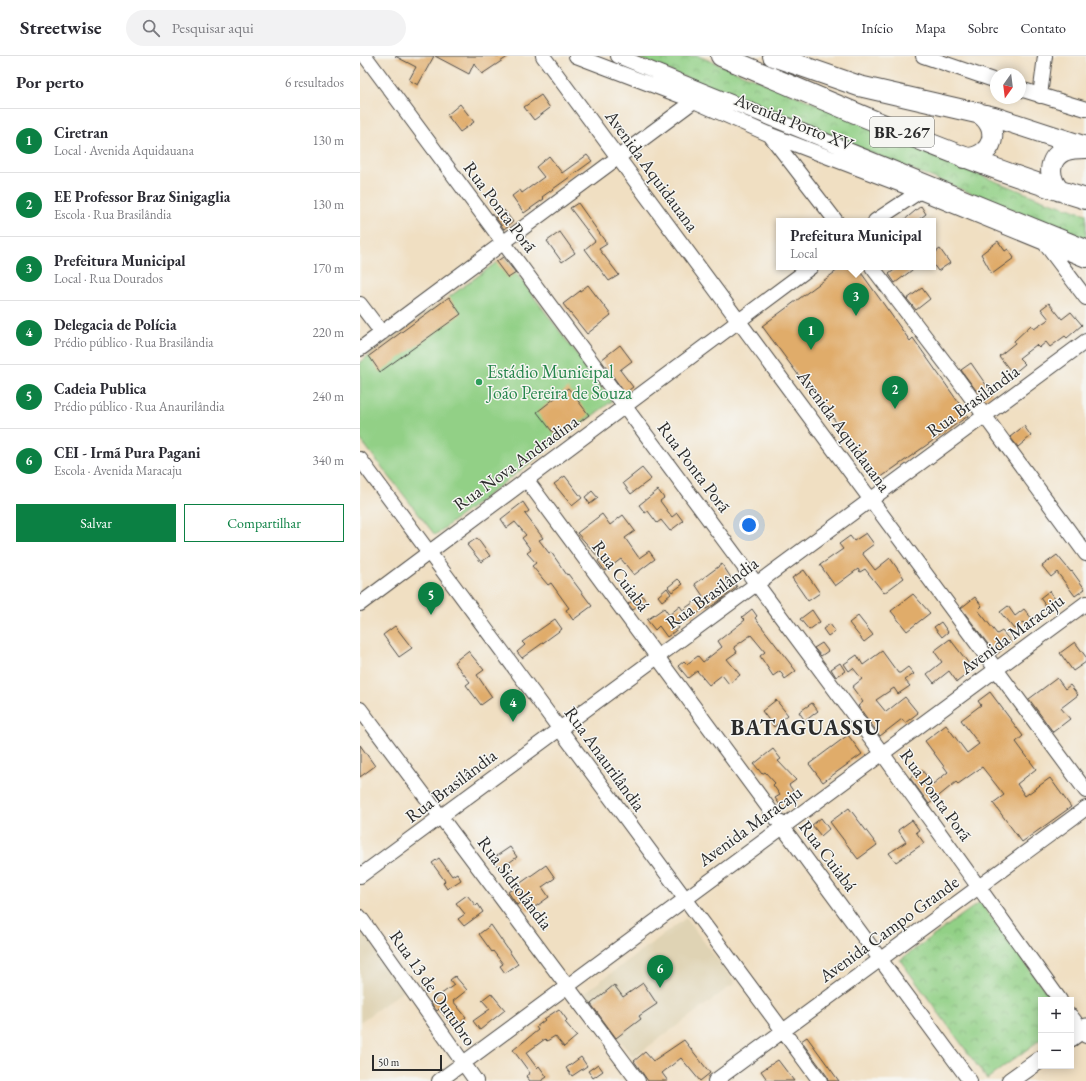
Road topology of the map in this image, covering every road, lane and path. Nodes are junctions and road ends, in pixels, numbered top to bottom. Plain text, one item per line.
1 (365, 56) edge
2 (543, 56) edge
3 (576, 56) edge
4 (721, 56) edge
5 (773, 56) edge
6 (923, 56) edge
7 (1045, 56) edge
8 (620, 57) edge
9 (799, 62) edge
10 (617, 72) junction
11 (990, 79) edge
12 (1026, 91) edge
13 (697, 95) junction
14 (1040, 96) junction
15 (1086, 109) edge
16 (977, 112) junction
17 (756, 114) junction
18 (768, 134) junction
19 (1086, 147) edge
20 (618, 157) junction
21 (964, 158) junction
22 (925, 188) junction
23 (1060, 191) junction
24 (1086, 199) edge
25 (834, 218) edge
26 (880, 218) edge
27 (1032, 225) junction
28 (503, 242) junction
29 (1046, 244) junction
30 (1086, 247) edge
31 (1086, 260) edge
32 (807, 270) edge
33 (874, 270) edge
34 (1086, 298) edge
35 (360, 304) edge
36 (740, 322) junction
37 (382, 333) junction
38 (1086, 341) edge
39 (360, 349) edge
40 (625, 406) junction
41 (985, 416) junction
42 (360, 459) edge
43 (526, 479) junction
44 (871, 500) junction
45 (429, 552) junction
46 (1086, 554) edge
47 (756, 584) junction
48 (1086, 603) edge
49 (360, 604) edge
50 (657, 657) junction
51 (996, 669) junction
52 (360, 709) edge
53 (560, 729) junction
54 (882, 753) junction
55 (1086, 791) edge
56 (1086, 808) edge
57 (442, 818) junction
58 (782, 826) junction
59 (360, 876) edge
60 (979, 887) junction
61 (685, 898) junction
62 (360, 917) edge
63 (881, 959) junction
64 (568, 985) junction
65 (1058, 997) edge
66 (1074, 1021) edge
67 (783, 1031) junction
68 (1081, 1033) edge
69 (1038, 1061) edge
70 (463, 1063) junction
71 (439, 1081) edge
72 (476, 1081) edge
73 (638, 1081) edge
74 (716, 1081) edge
75 (820, 1081) edge
76 (970, 1081) edge
77 (1010, 1081) edge

1 - 28 street, Rua Ponta Porã
2 - 20 street, Avenida Aquidauana
3 - 10 street, Avenida Porto XV
4 - 21 highway, BR-267
5 - 9 highway, BR-267
6 - 11 street
7 - 14 street
8 - 10 street
8 - 13 street, Avenida Porto XV
9 - 16 highway, BR-267
10 - 13 street, Avenida Porto XV
12 - 14 street
13 - 17 street, Avenida Porto XV
13 - 18 street, Avenida Porto XV
13 - 20 street
14 - 15 street
16 - 19 highway, BR-267
16 - 21 highway
17 - 18 street
17 - 22 street, Avenida Porto XV
18 - 22 street, Avenida Porto XV
18 - 25 street
19 - 23 highway
20 - 28 street
20 - 36 street, Avenida Aquidauana
21 - 23 highway, BR-267
22 - 26 street
22 - 27 street, Avenida Porto XV
22 - 29 street, Avenida Porto XV
23 - 24 highway, BR-267
27 - 29 street
27 - 30 street, Avenida Porto XV
28 - 37 street
28 - 40 street, Rua Ponta Porã
29 - 31 street, Avenida Porto XV
29 - 34 street
32 - 36 street, Rua Nova Andradina
33 - 41 street
35 - 37 street
36 - 40 street, Rua Nova Andradina
36 - 44 street, Avenida Aquidauana
37 - 39 street
38 - 41 street, Rua Brasilândia
40 - 43 street, Rua Nova Andradina
40 - 47 street, Rua Ponta Porã
41 - 44 street, Rua Brasilândia
41 - 46 street
42 - 45 street, Rua Anaurilândia
43 - 45 street, Rua Nova Andradina
43 - 50 street, Rua Cuiabá
44 - 47 street, Rua Brasilândia
44 - 51 street, Avenida Aquidauana
45 - 49 street, Rua Nova Andradina
45 - 53 street, Rua Anaurilândia
47 - 50 street, Rua Brasilândia
47 - 54 street, Rua Ponta Porã
48 - 51 street, Avenida Maracaju
50 - 53 street, Rua Brasilândia
50 - 58 street, Rua Cuiabá
51 - 54 street, Avenida Maracaju
51 - 55 street, Avenida Aquidauana
52 - 57 street, Rua Sidrolândia
53 - 57 street, Rua Brasilândia
53 - 61 street, Rua Anaurilândia
54 - 58 street, Avenida Maracaju
54 - 60 street, Rua Ponta Porã
56 - 60 street, Avenida Campo Grande
57 - 59 street, Rua Brasilândia
57 - 64 street, Rua Sidrolândia
58 - 61 street, Avenida Maracaju
58 - 63 street, Rua Cuiabá
60 - 63 street, Avenida Campo Grande
60 - 65 street, Rua Ponta Porã
61 - 64 street, Avenida Maracaju
61 - 67 street, Rua Anaurilândia
62 - 70 street, Rua 13 de Outubro
63 - 67 street, Avenida Campo Grande
63 - 76 street, Rua Cuiabá
64 - 70 street, Avenida Maracaju
64 - 73 street, Rua Sidrolândia
66 - 68 street
67 - 74 street, Avenida Campo Grande
67 - 75 street, Rua Anaurilândia
69 - 77 main road
70 - 71 street, Avenida Maracaju
70 - 72 street, Rua 13 de Outubro

